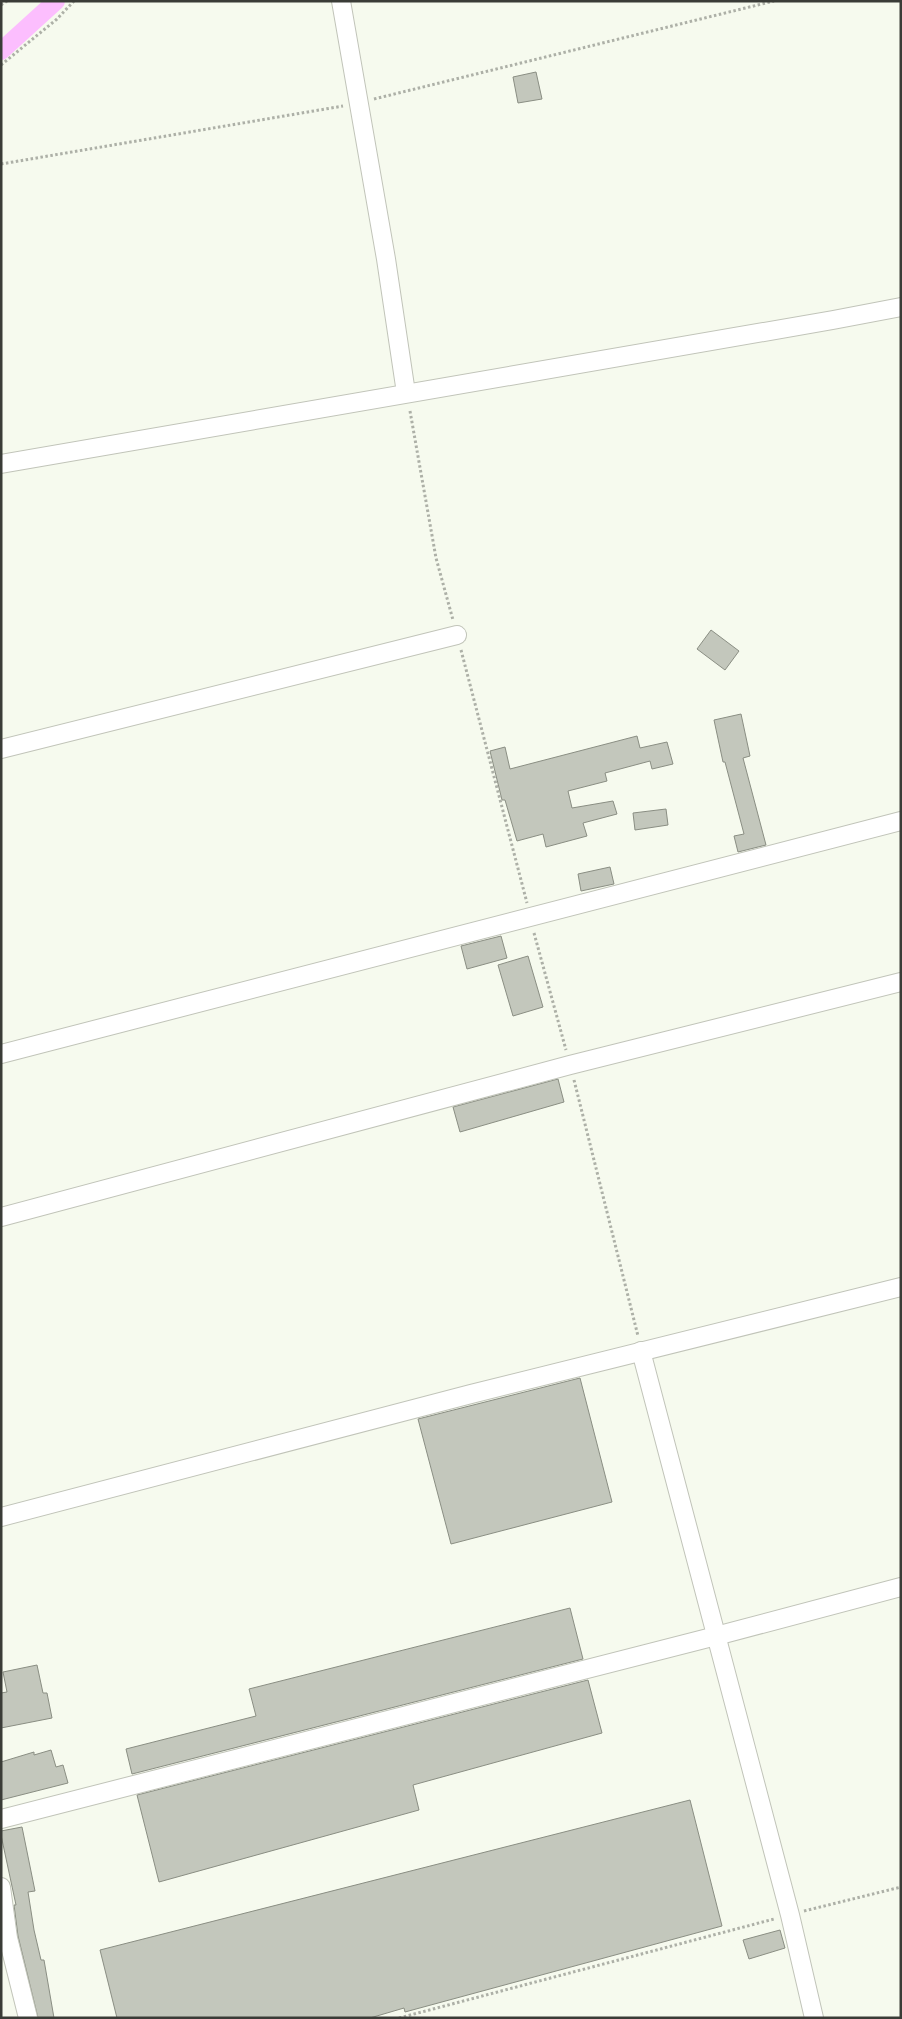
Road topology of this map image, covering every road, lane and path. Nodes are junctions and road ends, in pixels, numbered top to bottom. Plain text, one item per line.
1 (7, 1) edge
2 (74, 1) edge
3 (341, 1) edge
4 (774, 1) edge
5 (1, 4) edge
6 (1, 65) edge
7 (360, 103) junction
8 (1, 164) edge
9 (901, 307) edge
10 (406, 393) junction
11 (1, 464) edge
12 (457, 634) junction
13 (1, 750) edge
14 (901, 821) edge
15 (532, 922) junction
16 (901, 982) edge
17 (1, 1054) edge
18 (570, 1065) junction
19 (1, 1217) edge
20 (901, 1287) edge
21 (641, 1351) junction
22 (1, 1517) edge
23 (901, 1587) edge
24 (716, 1636) junction
25 (1, 1819) edge
26 (901, 1887) edge
27 (1, 1888) edge
28 (790, 1915) junction
29 (28, 2018) edge
30 (399, 2018) edge
31 (814, 2018) edge

1 - 5 path
2 - 6 path
3 - 7 street
4 - 7 path
7 - 8 path
7 - 10 street
9 - 10 street
10 - 11 street
10 - 12 path
12 - 13 street
12 - 15 path
14 - 15 street
15 - 17 street
15 - 18 path
16 - 18 street
18 - 19 street
18 - 21 path
20 - 21 street
21 - 22 street
21 - 24 street
23 - 24 street
24 - 25 street
24 - 28 street
26 - 28 path
27 - 29 street
28 - 30 path
28 - 31 street

